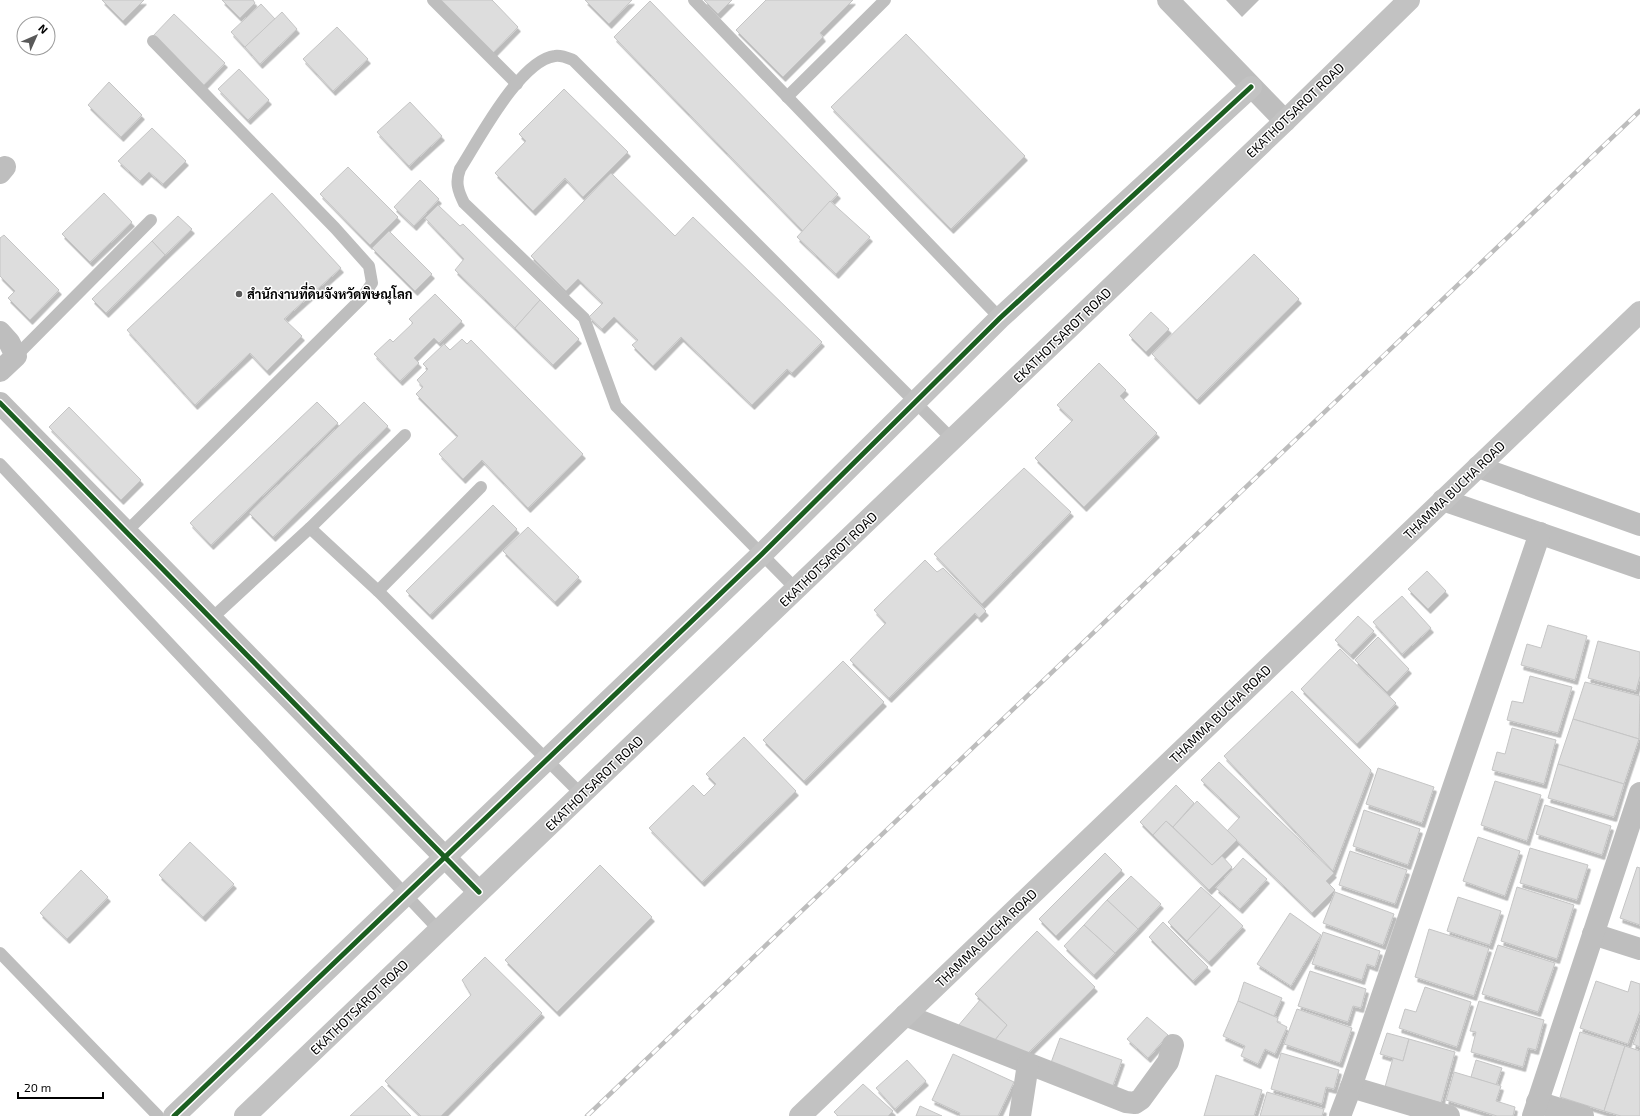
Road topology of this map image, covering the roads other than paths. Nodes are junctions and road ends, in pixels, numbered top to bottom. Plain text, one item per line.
1 (433, 0) edge
2 (694, 0) edge
3 (885, 0) edge
4 (1168, 0) edge
5 (1409, 0) edge
6 (153, 41) dead end
7 (516, 84) junction
8 (1250, 87) junction
9 (788, 97) junction
10 (1285, 121) junction
11 (151, 220) dead end
12 (1640, 312) edge
13 (1000, 318) junction
14 (0, 332) edge
15 (16, 356) junction
16 (0, 372) edge
17 (914, 402) junction
18 (0, 403) edge
19 (405, 435) dead end
20 (952, 440) junction
21 (0, 464) edge
22 (1478, 467) junction
23 (481, 487) dead end
24 (1443, 500) junction
25 (1640, 525) edge
26 (310, 528) junction
27 (126, 532) junction
28 (1540, 533) junction
29 (762, 554) junction
30 (1640, 568) edge
31 (796, 589) junction
32 (378, 591) junction
33 (211, 619) junction
34 (548, 760) junction
35 (1640, 793) edge
36 (581, 794) junction
37 (444, 857) junction
38 (479, 892) junction
39 (406, 894) junction
40 (440, 930) junction
41 (1593, 934) junction
42 (1640, 949) edge
43 (0, 953) edge
44 (905, 1015) junction
45 (1173, 1045) dead end
46 (1028, 1064) junction
47 (1351, 1088) junction
48 (1535, 1109) edge
49 (158, 1116) edge
50 (174, 1116) edge
51 (245, 1116) edge
52 (800, 1116) edge
53 (1020, 1116) edge
54 (1340, 1116) edge
55 (1449, 1116) edge
56 (1583, 1116) edge

1 - 7 lane
2 - 9 lane
3 - 9 lane
4 - 8 street
5 - 10 main road, EKATHOTSAROT ROAD
6 - 27 lane
7 - 17 lane
7 - 29 lane
8 - 10 street
8 - 13 main road
9 - 13 lane
10 - 20 main road, EKATHOTSAROT ROAD
11 - 15 lane
12 - 22 main road, THAMMA BUCHA ROAD
13 - 17 main road
14 - 15 street
15 - 16 street
17 - 20 lane
17 - 29 main road
18 - 27 street
19 - 26 lane
20 - 31 main road, EKATHOTSAROT ROAD
21 - 39 lane
22 - 24 main road, THAMMA BUCHA ROAD
22 - 25 street
23 - 32 lane
24 - 28 street
24 - 44 main road, THAMMA BUCHA ROAD
26 - 32 lane
26 - 33 lane
27 - 33 street
28 - 30 street
28 - 47 street
29 - 31 lane
29 - 34 main road
31 - 36 main road, EKATHOTSAROT ROAD
32 - 34 lane
33 - 37 street
34 - 36 lane
34 - 37 main road
35 - 41 street
36 - 38 main road, EKATHOTSAROT ROAD
37 - 38 street
37 - 39 main road
38 - 40 main road, EKATHOTSAROT ROAD
39 - 40 lane
39 - 50 main road
40 - 51 main road, EKATHOTSAROT ROAD
41 - 42 street
41 - 48 street
43 - 49 lane
44 - 46 street
44 - 52 main road, THAMMA BUCHA ROAD
45 - 46 street
46 - 53 street
47 - 54 street
47 - 55 street
48 - 56 street

